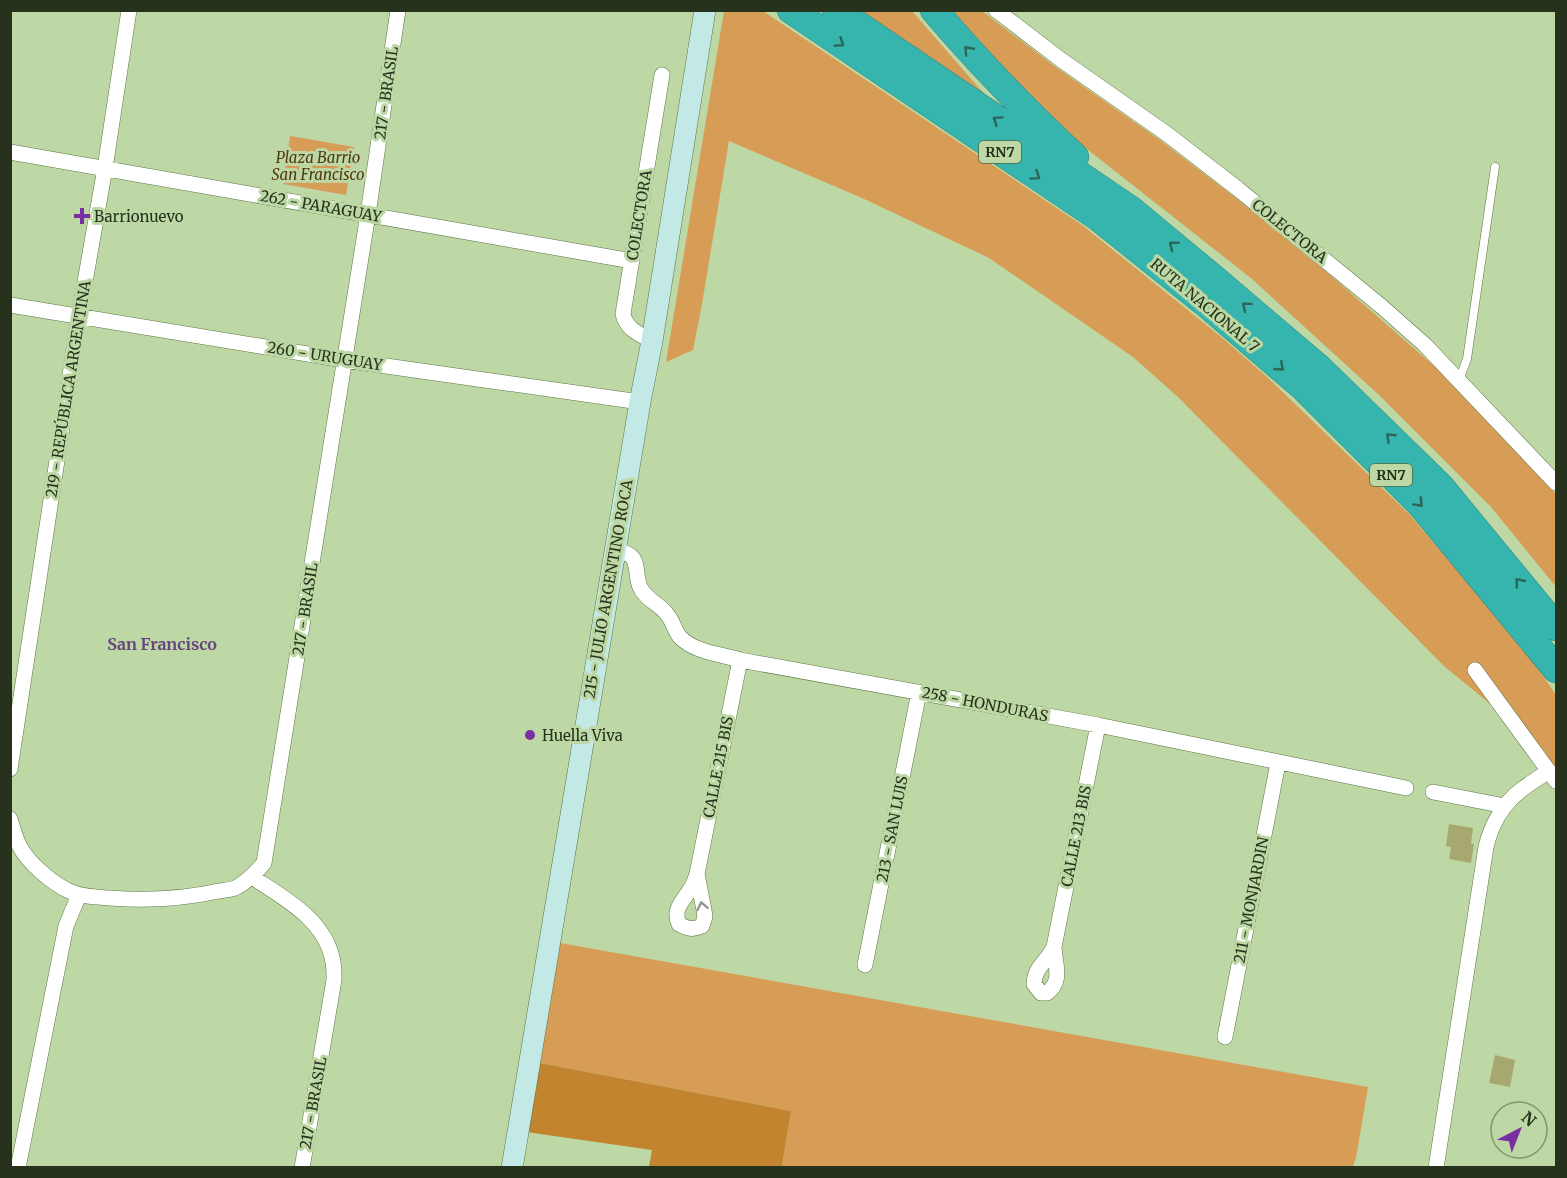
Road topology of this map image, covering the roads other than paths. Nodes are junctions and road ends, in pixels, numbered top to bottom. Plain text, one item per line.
1 (129, 10) edge
2 (398, 10) edge
3 (705, 10) edge
4 (791, 10) edge
5 (836, 10) edge
6 (934, 10) edge
7 (996, 10) edge
8 (662, 75) dead end
9 (10, 152) edge
10 (1495, 167) dead end
11 (105, 168) junction
12 (1130, 209) junction
13 (368, 214) junction
14 (632, 261) junction
15 (10, 304) edge
16 (79, 316) junction
17 (652, 341) junction
18 (344, 360) junction
19 (1459, 380) junction
20 (640, 402) junction
21 (1557, 483) edge
22 (615, 549) junction
23 (1557, 627) edge
24 (740, 660) junction
25 (1557, 669) edge
26 (1475, 670) dead end
27 (920, 692) junction
28 (1098, 725) junction
29 (1278, 763) junction
30 (10, 769) edge
31 (1553, 776) edge
32 (1406, 788) dead end
33 (1433, 792) dead end
34 (1505, 806) junction
35 (10, 819) edge
36 (697, 874) dead end
37 (252, 877) junction
38 (80, 895) junction
39 (1054, 947) dead end
40 (865, 965) dead end
41 (1225, 1037) dead end
42 (18, 1167) edge
43 (302, 1167) edge
44 (512, 1167) edge
45 (1436, 1167) edge

1 - 11 street, 219 - REPÚBLICA ARGENTINA
2 - 13 street, 217 - BRASIL
3 - 17 street, 215 - JULIO ARGENTINO ROCA
4 -> 25 highway, RUTA NACIONAL 7 / RN7
12 -> 5 highway, RUTA NACIONAL 7 / RN7
12 -> 6 highway
7 - 19 street, COLECTORA
8 - 14 street, COLECTORA
9 - 11 street, 262 - PARAGUAY
10 - 19 lane
11 - 13 street, 262 - PARAGUAY
11 - 16 street, 219 - REPÚBLICA ARGENTINA
23 -> 12 highway, RUTA NACIONAL 7 / RN7
13 - 14 street, 262 - PARAGUAY
13 - 18 street, 217 - BRASIL
14 - 17 street, COLECTORA
15 - 16 street, 260 - URUGUAY
16 - 18 street, 260 - URUGUAY
16 - 30 street, 219 - REPÚBLICA ARGENTINA
17 - 20 street, 215 - JULIO ARGENTINO ROCA
18 - 20 street, 260 - URUGUAY
18 - 37 street, 217 - BRASIL
19 - 21 street, COLECTORA
20 - 22 street, 215 - JULIO ARGENTINO ROCA
22 - 24 street, 258 - HONDURAS
22 - 44 street, 215 - JULIO ARGENTINO ROCA
24 - 27 street, 258 - HONDURAS
24 - 36 street, CALLE 215 BIS
26 - 31 street
27 - 28 street, 258 - HONDURAS
27 - 40 street, 213 - SAN LUIS
28 - 29 street, 258 - HONDURAS
28 - 39 street, CALLE 213 BIS
29 - 32 street, 258 - HONDURAS
29 - 41 street, 211 - MONJARDIN
31 - 34 street
33 - 34 street
34 - 45 street
35 - 38 street
37 - 38 street
37 - 43 street, 217 - BRASIL
38 - 42 street

